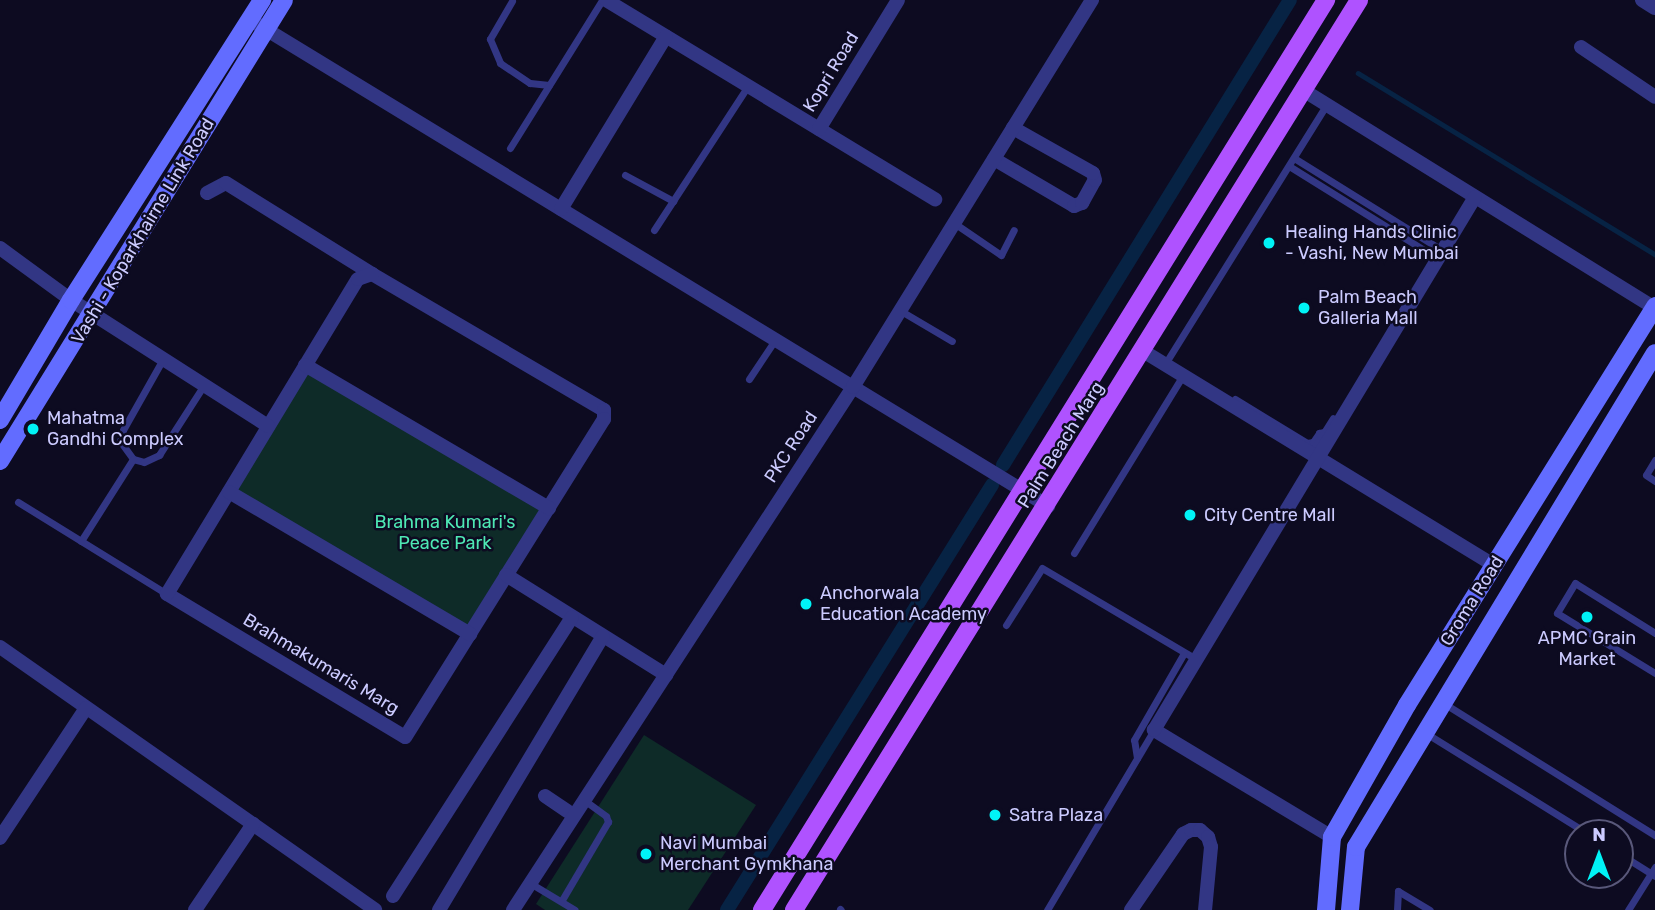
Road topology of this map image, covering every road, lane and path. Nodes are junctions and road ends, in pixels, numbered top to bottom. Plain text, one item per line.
1 (262, 0) edge
2 (284, 0) edge
3 (604, 0) edge
4 (898, 0) edge
5 (1092, 0) edge
6 (1326, 0) edge
7 (1359, 0) edge
8 (1642, 0) edge
9 (512, 1) edge
10 (1655, 8) edge
11 (250, 19) junction
12 (266, 29) junction
13 (666, 36) junction
14 (1581, 47) dead end
15 (549, 85) junction
16 (748, 86) junction
17 (1303, 90) junction
18 (1655, 97) edge
19 (1326, 104) junction
20 (1013, 128) junction
21 (819, 129) junction
22 (510, 148) dead end
23 (1294, 158) junction
24 (994, 159) junction
25 (1289, 166) junction
26 (625, 175) dead end
27 (207, 192) dead end
28 (1475, 197) junction
29 (935, 199) dead end
30 (673, 201) junction
31 (561, 209) junction
32 (954, 223) junction
33 (654, 230) dead end
34 (1014, 230) dead end
35 (0, 248) edge
36 (1440, 254) junction
37 (372, 274) junction
38 (71, 300) junction
39 (1655, 307) edge
40 (901, 311) junction
41 (93, 314) junction
42 (776, 340) junction
43 (952, 341) dead end
44 (1143, 351) junction
45 (1655, 353) edge
46 (163, 359) junction
47 (1167, 361) junction
48 (305, 365) junction
49 (1183, 374) junction
50 (750, 379) dead end
51 (204, 385) junction
52 (853, 387) junction
53 (1333, 418) dead end
54 (0, 420) edge
55 (268, 426) junction
56 (1324, 432) junction
57 (1314, 455) junction
58 (133, 459) junction
59 (1655, 460) edge
60 (0, 461) edge
61 (1655, 481) edge
62 (1023, 490) junction
63 (229, 492) junction
64 (18, 502) dead end
65 (1048, 506) junction
66 (549, 508) junction
67 (81, 541) junction
68 (1074, 554) dead end
69 (1494, 565) junction
70 (506, 575) junction
71 (167, 594) junction
72 (572, 617) junction
73 (1006, 625) dead end
74 (1655, 633) edge
75 (470, 634) junction
76 (603, 636) junction
77 (0, 648) edge
78 (1190, 656) junction
79 (1655, 674) edge
80 (666, 675) junction
81 (1441, 702) junction
82 (1407, 705) junction
83 (86, 708) junction
84 (1427, 727) junction
85 (1154, 730) junction
86 (1137, 758) junction
87 (545, 796) dead end
88 (584, 800) junction
89 (567, 811) dead end
90 (1566, 819) edge
91 (253, 824) junction
92 (1655, 835) edge
93 (1332, 837) junction
94 (0, 838) edge
95 (1634, 861) edge
96 (1654, 872) edge
97 (530, 883) junction
98 (393, 896) dead end
99 (562, 901) junction
100 (797, 909) edge
101 (195, 910) edge
102 (375, 910) edge
103 (439, 910) edge
104 (513, 910) edge
105 (575, 910) edge
106 (762, 910) edge
107 (1047, 910) edge
108 (1131, 910) edge
109 (1205, 910) edge
110 (1326, 910) edge
111 (1350, 910) edge
112 (1397, 910) edge
113 (1430, 910) edge
114 (1628, 910) edge

1 - 11 main road, Vashi - Koparkhairne Link Road
2 - 12 main road, Vashi - Koparkhairne Link Road
3 - 13 street
3 - 15 lane
4 - 21 street, Kopri Road
5 - 20 street, PKC Road
6 - 62 main road, Palm Beach Marg
7 - 17 main road, Palm Beach Marg
8 - 10 street
9 - 15 lane
11 - 12 street
11 - 38 main road, Vashi - Koparkhairne Link Road
12 - 31 street
12 - 41 main road, Vashi - Koparkhairne Link Road
13 - 16 street
13 - 31 street
14 - 18 street
15 - 22 lane
16 - 21 street
16 - 30 lane
17 - 19 street
17 - 44 main road, Palm Beach Marg
19 - 23 lane
19 - 28 street
20 - 24 street, PKC Road
20 - 24 street
21 - 29 street
23 - 25 lane
23 - 36 lane
24 - 32 street, PKC Road
25 - 36 lane
25 - 47 lane
26 - 30 lane
27 - 37 street, Brahmakumaris Marg
28 - 36 street
28 - 39 street
30 - 33 lane
31 - 42 street
32 - 34 lane
32 - 40 street, PKC Road
35 - 38 street
36 - 57 street
37 - 48 street
37 - 66 street, Brahmakumaris Marg
38 - 41 street
38 - 54 main road, Vashi - Koparkhairne Link Road
39 - 69 main road, Groma Road
40 - 43 lane
40 - 52 street, PKC Road
41 - 46 street
41 - 60 main road, Vashi - Koparkhairne Link Road
42 - 50 lane
42 - 52 street
44 - 47 street
44 - 65 main road, Palm Beach Marg
45 - 81 main road, Groma Road
46 - 51 street
46 - 58 lane
47 - 49 street
47 - 56 lane
48 - 55 street
48 - 66 street
49 - 57 street
49 - 68 lane
51 - 55 street
51 - 58 lane
52 - 62 street
52 - 80 street, PKC Road
53 - 56 lane
55 - 63 street
56 - 57 lane
57 - 69 street
57 - 78 street
58 - 67 lane
59 - 61 lane
62 - 65 street
62 - 106 main road, Palm Beach Marg
63 - 71 street
63 - 75 street
64 - 67 lane
65 - 100 main road, Palm Beach Marg
66 - 70 street, Brahmakumaris Marg
67 - 71 lane
69 - 82 main road, Groma Road
70 - 72 street
70 - 75 street, Brahmakumaris Marg
71 - 75 street, Brahmakumaris Marg
72 - 76 street
72 - 98 street
73 - 78 lane
74 - 79 lane
76 - 80 street
76 - 103 street
77 - 83 street
78 - 85 street
78 - 86 lane
80 - 88 street, PKC Road
81 - 84 main road, Groma Road
81 - 92 lane
82 - 84 main road
82 - 93 main road, Groma Road
83 - 91 street
83 - 94 street
84 - 90 lane
84 - 111 main road, Groma Road
85 - 86 lane
85 - 93 street
86 - 107 lane
87 - 89 street
88 - 97 street, PKC Road
88 - 99 lane
91 - 101 street
91 - 102 street
93 - 110 main road, Groma Road
95 - 96 lane
96 - 114 lane
97 - 99 lane
97 - 104 street, PKC Road
99 - 105 lane
108 - 109 street
112 - 113 lane

